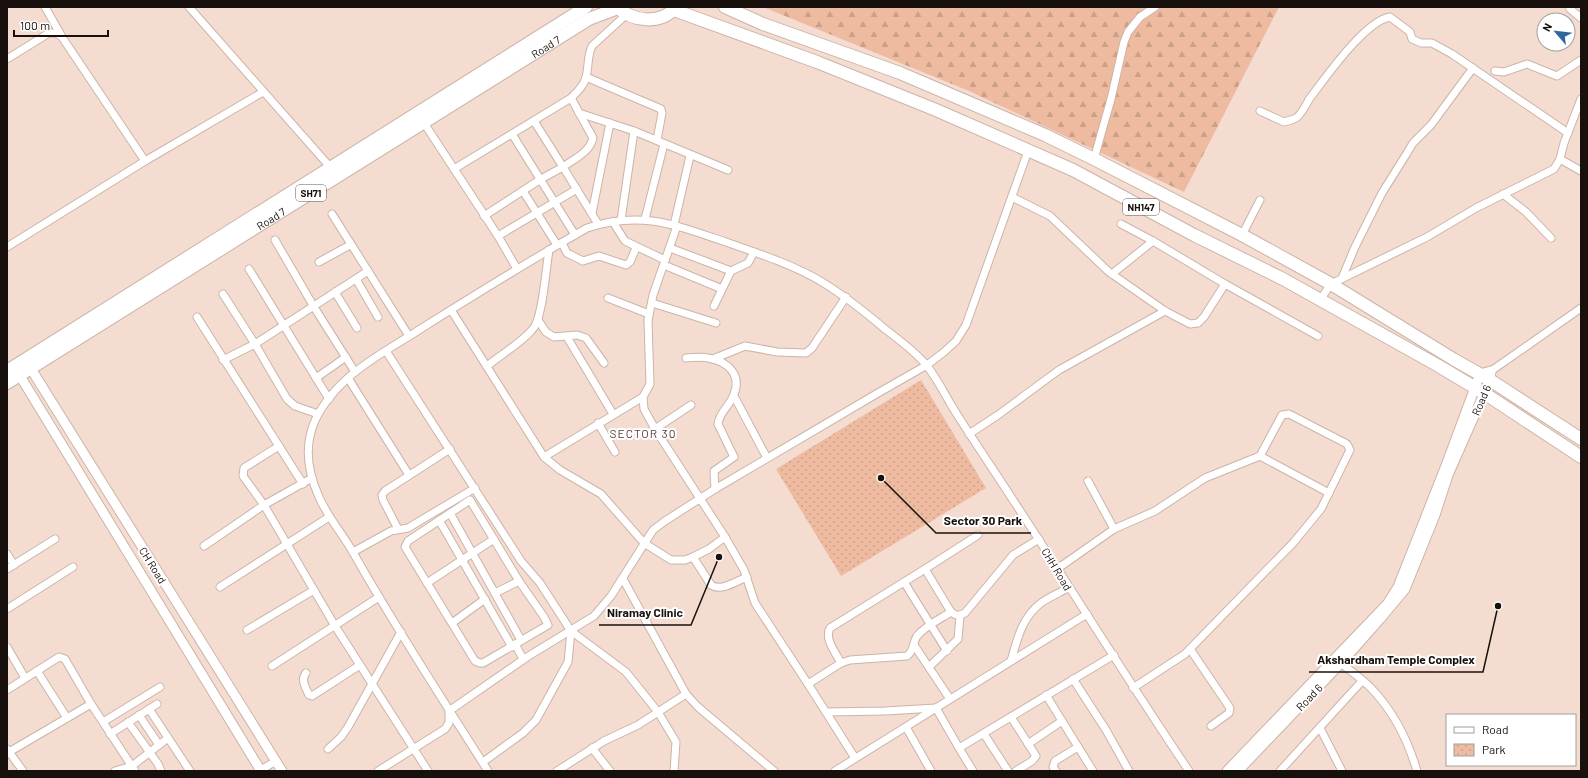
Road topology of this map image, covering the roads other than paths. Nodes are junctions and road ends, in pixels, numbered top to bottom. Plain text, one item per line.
1 (45, 7) edge
2 (189, 7) edge
3 (586, 7) edge
4 (725, 7) edge
5 (1155, 7) edge
6 (675, 8) edge
7 (1570, 9) dead end
8 (621, 10) edge
9 (1581, 18) edge
10 (62, 37) junction
11 (7, 59) edge
12 (1581, 60) edge
13 (1473, 68) junction
14 (1495, 71) dead end
15 (586, 77) junction
16 (263, 92) junction
17 (571, 98) junction
18 (1581, 99) edge
19 (1260, 111) dead end
20 (579, 113) junction
21 (420, 118) junction
22 (534, 121) junction
23 (610, 123) junction
24 (634, 131) junction
25 (1568, 133) junction
26 (512, 134) junction
27 (660, 142) junction
28 (1028, 151) junction
29 (690, 156) junction
30 (1094, 159) junction
31 (1560, 159) junction
32 (145, 161) junction
33 (564, 167) junction
34 (331, 168) junction
35 (454, 169) junction
36 (728, 170) dead end
37 (1581, 171) edge
38 (540, 179) junction
39 (577, 189) junction
40 (523, 191) junction
41 (1503, 194) junction
42 (1012, 197) junction
43 (1260, 200) dead end
44 (555, 202) junction
45 (537, 213) junction
46 (592, 213) junction
47 (332, 214) dead end
48 (484, 216) junction
49 (645, 219) junction
50 (617, 221) junction
51 (598, 224) junction
52 (1121, 224) dead end
53 (675, 225) junction
54 (576, 235) junction
55 (1242, 235) junction
56 (498, 236) junction
57 (1551, 238) dead end
58 (275, 240) dead end
59 (1153, 242) junction
60 (560, 244) junction
61 (350, 245) junction
62 (7, 247) edge
63 (636, 248) junction
64 (670, 248) junction
65 (549, 250) junction
66 (754, 252) junction
67 (319, 262) dead end
68 (665, 262) junction
69 (249, 269) dead end
70 (517, 269) junction
71 (368, 271) junction
72 (731, 271) junction
73 (1112, 274) junction
74 (1342, 278) junction
75 (356, 279) junction
76 (1225, 284) junction
77 (1330, 284) junction
78 (722, 289) junction
79 (335, 292) junction
80 (223, 294) dead end
81 (846, 297) junction
82 (608, 298) dead end
83 (1320, 300) junction
84 (652, 303) junction
85 (714, 306) dead end
86 (314, 307) junction
87 (1581, 308) edge
88 (451, 310) junction
89 (1165, 311) junction
90 (649, 314) junction
91 (198, 317) dead end
92 (378, 317) dead end
93 (538, 320) junction
94 (716, 324) dead end
95 (284, 326) junction
96 (357, 328) dead end
97 (409, 336) junction
98 (1318, 336) dead end
99 (567, 337) junction
100 (255, 344) junction
101 (386, 351) junction
102 (346, 357) junction
103 (686, 358) dead end
104 (713, 359) junction
105 (224, 360) junction
106 (604, 363) dead end
107 (927, 365) junction
108 (487, 366) junction
109 (19, 368) edge
110 (355, 372) junction
111 (1487, 375) junction
112 (316, 378) junction
113 (348, 378) junction
114 (7, 383) edge
115 (1479, 390) junction
116 (734, 396) junction
117 (643, 397) junction
118 (329, 399) junction
119 (692, 406) dead end
120 (318, 414) junction
121 (614, 414) junction
122 (598, 423) junction
123 (655, 429) junction
124 (970, 434) junction
125 (1581, 439) edge
126 (278, 446) junction
127 (450, 449) junction
128 (615, 452) dead end
129 (1260, 456) junction
130 (544, 457) junction
131 (1581, 457) edge
132 (767, 458) junction
133 (409, 475) junction
134 (312, 478) junction
135 (1088, 481) dead end
136 (303, 484) junction
137 (475, 488) junction
138 (715, 489) junction
139 (1329, 493) junction
140 (700, 498) junction
141 (264, 505) junction
142 (440, 509) junction
143 (329, 517) junction
144 (444, 517) junction
145 (398, 529) junction
146 (1114, 529) junction
147 (978, 536) dead end
148 (725, 537) junction
149 (55, 538) dead end
150 (1039, 539) junction
151 (494, 540) junction
152 (644, 543) junction
153 (287, 545) junction
154 (204, 546) dead end
155 (353, 552) junction
156 (472, 553) junction
157 (7, 554) edge
158 (693, 557) junction
159 (462, 560) junction
160 (14, 565) junction
161 (73, 567) dead end
162 (7, 569) edge
163 (1057, 569) junction
164 (924, 570) junction
165 (747, 577) junction
166 (623, 579) junction
167 (519, 581) junction
168 (904, 582) junction
169 (427, 583) junction
170 (220, 587) dead end
171 (1068, 588) junction
172 (314, 590) junction
173 (495, 593) junction
174 (379, 596) junction
175 (485, 599) junction
176 (7, 609) edge
177 (951, 612) junction
178 (1086, 614) junction
179 (960, 616) junction
180 (452, 623) junction
181 (931, 625) junction
182 (335, 626) junction
183 (247, 630) dead end
184 (571, 631) junction
185 (401, 632) junction
186 (516, 644) junction
187 (914, 645) junction
188 (7, 647) edge
189 (1190, 650) junction
190 (947, 651) junction
191 (1114, 655) junction
192 (523, 659) junction
193 (1011, 661) junction
194 (1338, 661) junction
195 (841, 663) junction
196 (360, 664) junction
197 (272, 666) dead end
198 (929, 667) junction
199 (37, 671) junction
200 (306, 673) dead end
201 (25, 678) junction
202 (1073, 679) junction
203 (1362, 681) junction
204 (372, 684) junction
205 (808, 684) junction
206 (160, 687) dead end
207 (1133, 688) junction
208 (7, 690) edge
209 (686, 694) junction
210 (1046, 695) junction
211 (950, 699) junction
212 (91, 704) junction
213 (157, 704) dead end
214 (936, 708) junction
215 (149, 709) junction
216 (449, 711) junction
217 (658, 712) junction
218 (826, 712) junction
219 (139, 715) junction
220 (1011, 717) junction
221 (67, 718) junction
222 (1062, 721) junction
223 (102, 722) junction
224 (128, 722) junction
225 (1211, 726) dead end
226 (906, 727) junction
227 (1320, 728) junction
228 (110, 734) junction
229 (984, 734) junction
230 (168, 738) junction
231 (1028, 744) junction
232 (159, 745) junction
233 (1078, 746) junction
234 (592, 748) junction
235 (959, 748) junction
236 (328, 749) dead end
237 (414, 749) junction
238 (8, 750) edge
239 (150, 753) junction
240 (855, 758) junction
241 (276, 762) junction
242 (483, 762) junction
243 (133, 769) edge
244 (23, 771) edge
245 (116, 771) edge
246 (161, 771) edge
247 (190, 771) edge
248 (260, 771) edge
249 (282, 771) edge
250 (378, 771) edge
251 (428, 771) edge
252 (488, 771) edge
253 (557, 771) edge
254 (610, 771) edge
255 (674, 771) edge
256 (774, 771) edge
257 (835, 771) edge
258 (931, 771) edge
259 (973, 771) edge
260 (1008, 771) edge
261 (1016, 771) edge
262 (1056, 771) edge
263 (1093, 771) edge
264 (1129, 771) edge
265 (1189, 771) edge
266 (1227, 771) edge
267 (1238, 771) edge
268 (1280, 771) edge
269 (1342, 771) edge
270 (1417, 771) edge

1 - 10 street
2 - 16 street
3 - 21 main road, Road 7 / SH71
4 - 30 main road, NH147
5 - 30 street
6 - 8 main road, NH147
6 - 28 main road, NH147
7 - 9 street
8 - 15 street
8 - 21 main road, Road 7 / SH71
10 - 11 street
10 - 32 street
12 - 14 street
13 - 19 street
13 - 25 street
13 - 74 street
15 - 17 street
15 - 27 street
16 - 32 street
16 - 34 street
17 - 20 street
17 - 22 street
18 - 25 street
20 - 23 street
20 - 33 street
21 - 34 main road, Road 7 / SH71
21 - 35 street
21 - 109 main road, Road 7 / SH71
22 - 26 street
22 - 33 street
23 - 24 street
23 - 46 street
24 - 27 street
24 - 50 street
25 - 31 street
26 - 35 street
26 - 38 street
27 - 29 street
27 - 49 street
28 - 42 street
28 - 83 main road, NH147
29 - 36 street
29 - 53 street
30 - 55 main road, NH147
31 - 37 street
31 - 41 street
32 - 62 street
33 - 38 street
33 - 39 street
34 - 109 main road, Road 7 / SH71
35 - 48 street
38 - 40 street
38 - 44 street
39 - 44 street
39 - 46 street
40 - 45 street
40 - 48 street
41 - 57 street
41 - 74 street
42 - 73 street
42 - 107 street
43 - 55 street
44 - 45 street
44 - 54 street
45 - 56 street
45 - 60 street
46 - 51 street
47 - 61 street
48 - 56 street
49 - 50 street, CHH Road
49 - 53 street, CHH Road
50 - 51 street, CHH Road
50 - 63 street
51 - 54 street, CHH Road
52 - 59 street
53 - 64 street
53 - 66 street, CHH Road
54 - 60 street, CHH Road
55 - 77 main road, NH147
56 - 70 street
58 - 86 street
59 - 73 street
59 - 76 street
60 - 63 street
60 - 65 street, CHH Road
61 - 67 street
61 - 71 street
63 - 68 street
64 - 68 street
64 - 72 street
65 - 70 street, CHH Road
65 - 93 street
66 - 72 street
66 - 81 street, CHH Road
68 - 78 street
68 - 84 street
69 - 95 street
70 - 88 street, CHH Road
71 - 75 street
71 - 97 street
72 - 78 street
73 - 89 street
74 - 77 street
75 - 79 street
75 - 92 street
76 - 89 street
76 - 98 street
77 - 83 street
77 - 111 main road, NH147
78 - 85 street
79 - 86 street
79 - 96 street
80 - 100 street
81 - 104 street
81 - 107 street, CHH Road
82 - 90 street
83 - 115 main road, NH147
84 - 90 street
84 - 94 street
86 - 95 street
86 - 102 street
87 - 111 street
88 - 97 street, CHH Road
88 - 108 street
89 - 124 street
90 - 117 street
91 - 105 street
93 - 99 street
93 - 108 street
95 - 100 street
95 - 112 street
97 - 101 street, CHH Road
99 - 106 street
99 - 121 street
100 - 105 street
100 - 120 street
101 - 110 street, CHH Road
101 - 127 street
102 - 110 street
102 - 112 street
103 - 104 street
104 - 116 street
105 - 126 street
107 - 124 street, CHH Road
107 - 132 street
108 - 130 street
109 - 114 main road, Road 7 / SH71
109 - 241 street, CH Road
109 - 248 street, CH Road
110 - 113 street, CHH Road
111 - 115 street, Road 6
111 - 125 main road, NH147
112 - 118 street
113 - 118 street, CHH Road
113 - 133 street
115 - 131 main road, NH147
115 - 194 street, Road 6
116 - 132 street
116 - 138 street
117 - 121 street
117 - 123 street
118 - 120 street, CHH Road
119 - 123 street
120 - 134 street, CHH Road
121 - 122 street
122 - 128 street
122 - 130 street
123 - 140 street
124 - 150 street, CHH Road
126 - 136 street
126 - 141 street
127 - 133 street
127 - 137 street
129 - 139 street
129 - 139 street
129 - 146 street
130 - 152 street
132 - 138 street
133 - 145 street
134 - 136 street
134 - 143 street, CHH Road
135 - 146 street
136 - 141 street
137 - 142 street
137 - 184 street
138 - 140 street
139 - 189 street
140 - 148 street
140 - 152 street
141 - 153 street
141 - 154 street
142 - 144 street
142 - 145 street
143 - 153 street
143 - 155 street, CHH Road
144 - 151 street
144 - 156 street
144 - 159 street
144 - 169 street
145 - 155 street
146 - 163 street
147 - 164 street
148 - 158 street
148 - 165 street
149 - 160 street
150 - 163 street, CHH Road
150 - 179 street
151 - 156 street
151 - 167 street
152 - 158 street
152 - 166 street
153 - 170 street
153 - 172 street
155 - 174 street, CHH Road
156 - 159 street
156 - 173 street
157 - 160 street
158 - 165 street
159 - 169 street
159 - 175 street
160 - 162 street
161 - 176 street
163 - 171 street, CHH Road
164 - 168 street
164 - 177 street
165 - 205 street
166 - 184 street
166 - 209 street
167 - 173 street
167 - 186 street
168 - 181 street
168 - 195 street
169 - 180 street
171 - 178 street, CHH Road
171 - 193 street
172 - 182 street
172 - 183 street
173 - 186 street
174 - 182 street
174 - 185 street, CHH Road
175 - 180 street
175 - 186 street
177 - 179 street
177 - 181 street
178 - 191 street, CHH Road
178 - 193 street
179 - 190 street
180 - 186 street
181 - 187 street
181 - 190 street
182 - 196 street
182 - 197 street
184 - 192 street
184 - 217 street
184 - 242 street
185 - 204 street
185 - 216 street, CHH Road
186 - 192 street
187 - 195 street
187 - 198 street
188 - 201 street
189 - 207 street
189 - 225 street
190 - 198 street
191 - 202 street
191 - 207 street, CHH Road
192 - 216 street
193 - 211 street
194 - 203 street
194 - 266 street, Road 6
194 - 267 street, Road 6
195 - 205 street
196 - 200 street
196 - 204 street
198 - 211 street
199 - 201 street
199 - 212 street
199 - 221 street
201 - 208 street
202 - 210 street
202 - 264 street
203 - 227 street
203 - 270 street
204 - 236 street
204 - 237 street
205 - 218 street
206 - 223 street
207 - 265 street, CHH Road
209 - 217 street
209 - 256 street
210 - 220 street
210 - 222 street
211 - 214 street
212 - 221 street
212 - 223 street
213 - 215 street
214 - 218 street
214 - 226 street
214 - 235 street
215 - 219 street
215 - 230 street
216 - 237 street
216 - 242 street, CHH Road
217 - 234 street
217 - 255 street
218 - 240 street
219 - 224 street
219 - 232 street
220 - 229 street
220 - 231 street
221 - 238 street
222 - 231 street
222 - 233 street
223 - 228 street
224 - 228 street
224 - 239 street
226 - 240 street
226 - 258 street
227 - 268 street
227 - 269 street
228 - 243 street
229 - 235 street
229 - 260 street
230 - 232 street
230 - 247 street
231 - 261 street
232 - 239 street
233 - 262 street
233 - 263 street
234 - 253 street
234 - 254 street
235 - 259 street
237 - 250 street
237 - 251 street
238 - 244 street
239 - 243 street
239 - 246 street
240 - 257 street
241 - 248 street
241 - 249 street, CH Road
242 - 252 street, CHH Road
243 - 245 street

